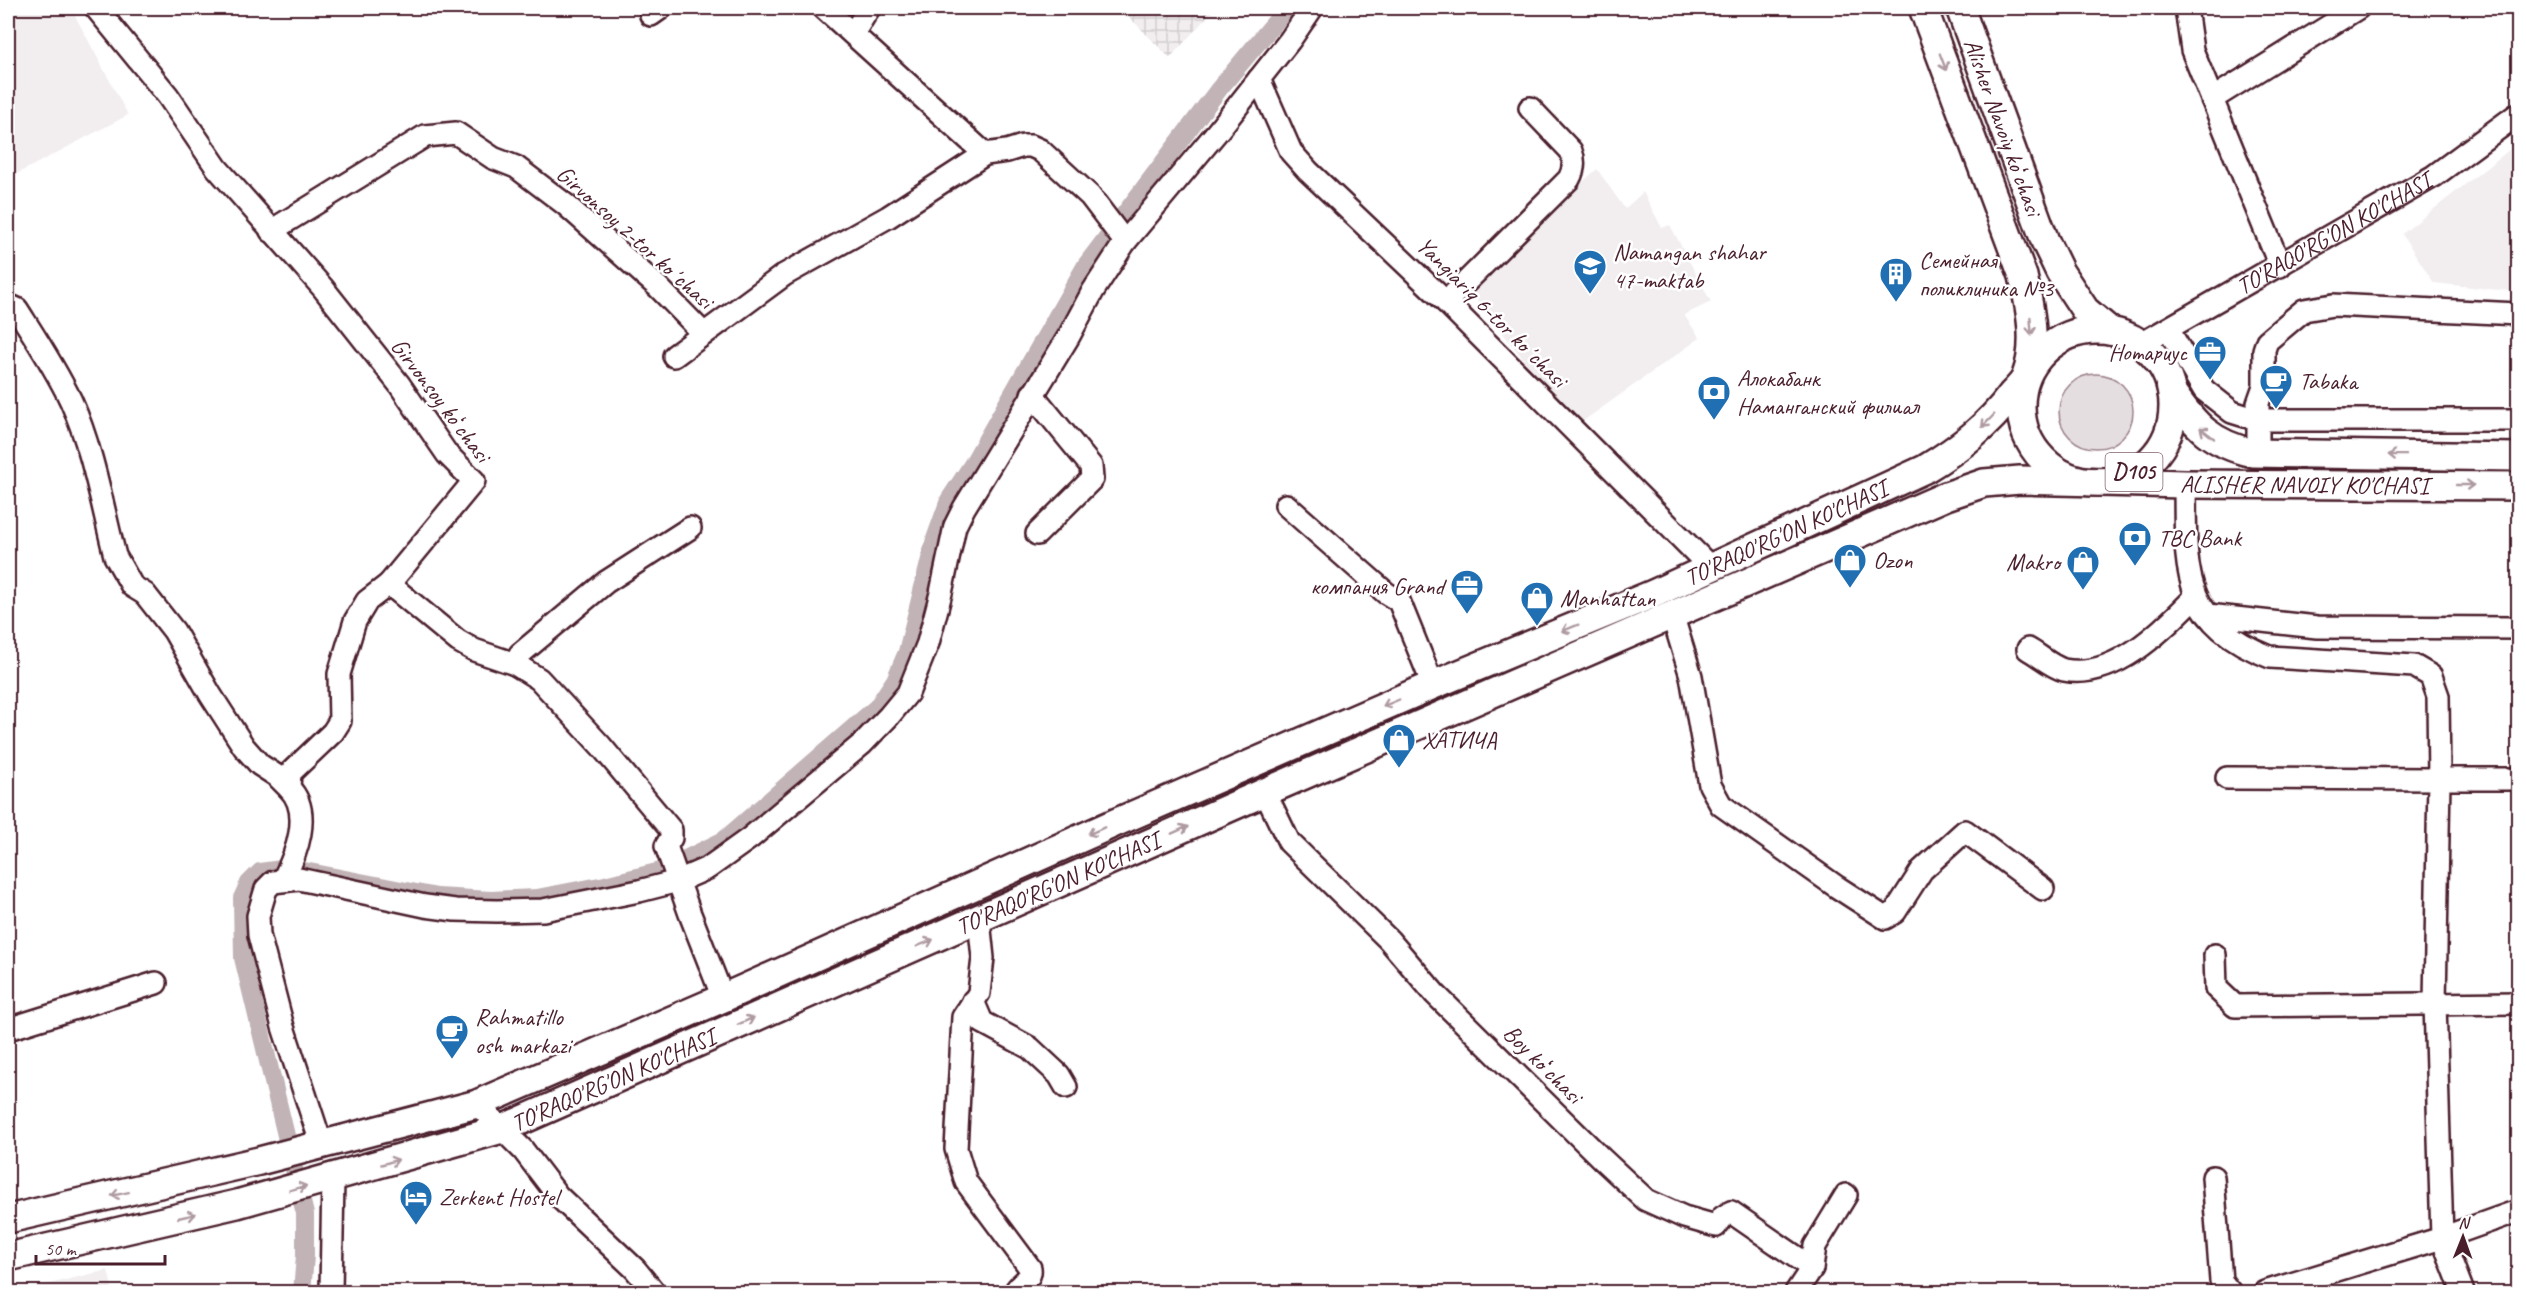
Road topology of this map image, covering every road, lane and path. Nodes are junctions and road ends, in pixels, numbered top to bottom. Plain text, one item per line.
1 (96, 8) edge
2 (824, 8) edge
3 (869, 8) edge
4 (1312, 8) edge
5 (1923, 8) edge
6 (1960, 8) edge
7 (2186, 8) edge
8 (2358, 8) edge
9 (853, 34) junction
10 (1259, 79) junction
11 (2212, 99) junction
12 (1530, 108) dead end
13 (2518, 114) edge
14 (985, 154) junction
15 (271, 231) junction
16 (1123, 239) junction
17 (2280, 266) junction
18 (1446, 302) junction
19 (8, 305) edge
20 (2518, 314) edge
21 (2168, 329) junction
22 (2110, 331) junction
23 (704, 334) junction
24 (2141, 344) junction
25 (674, 356) dead end
26 (2026, 377) junction
27 (2172, 392) junction
28 (1032, 394) junction
29 (2258, 420) junction
30 (2518, 420) edge
31 (2258, 453) junction
32 (2518, 457) edge
33 (2092, 482) junction
34 (2185, 484) junction
35 (2518, 486) edge
36 (1286, 505) dead end
37 (690, 528) dead end
38 (1037, 534) dead end
39 (1711, 568) junction
40 (389, 584) junction
41 (2195, 597) junction
42 (1672, 614) junction
43 (2208, 615) junction
44 (2518, 628) edge
45 (2028, 649) dead end
46 (515, 664) junction
47 (1433, 685) junction
48 (2228, 778) dead end
49 (2439, 779) junction
50 (2518, 779) edge
51 (289, 788) junction
52 (1265, 792) junction
53 (675, 872) junction
54 (283, 880) junction
55 (2043, 889) dead end
56 (979, 920) junction
57 (2215, 955) dead end
58 (156, 982) dead end
59 (723, 998) junction
60 (973, 1001) junction
61 (2435, 1003) junction
62 (2518, 1003) edge
63 (8, 1029) edge
64 (1066, 1087) dead end
65 (477, 1104) junction
66 (502, 1129) junction
67 (321, 1146) junction
68 (2213, 1177) dead end
69 (333, 1178) junction
70 (1846, 1195) dead end
71 (2518, 1211) edge
72 (9, 1216) edge
73 (2442, 1238) junction
74 (8, 1257) edge
75 (1812, 1268) junction
76 (331, 1293) edge
77 (654, 1293) edge
78 (1015, 1293) edge
79 (1796, 1293) edge
80 (2230, 1293) edge
81 (2265, 1293) edge
82 (2463, 1293) edge

1 - 15 street, Girvonsoy koʻchasi
2 - 9 street
3 - 9 street
4 - 10 street
5 -> 26 main road, D105
6 - 22 main road, Alisher Navoiy koʻchasi / D105
7 - 11 street
8 - 11 street
9 - 14 street
10 - 16 street
10 - 18 street, Yangiаriq 6-tor koʼchasi
11 - 17 street
12 - 18 street
13 - 17 street, TO'RAQO'RG'ON KO'CHASI
14 - 16 street, Girvonsoy 2-tor koʼchasi
14 - 23 street, Girvonsoy 2-tor koʼchasi
15 - 23 street, Girvonsoy 2-tor koʼchasi
15 - 40 street, Girvonsoy koʻchasi
16 - 28 street
17 - 21 street, TO'RAQO'RG'ON KO'CHASI
18 - 39 street, Yangiаriq 6-tor koʼchasi
19 - 51 street
20 - 29 street
21 - 24 street, TO'RAQO'RG'ON KO'CHASI
21 - 29 street
22 - 24 main road, D105
22 - 26 main road, D105
23 - 25 street
24 - 27 main road, D105
26 - 33 main road, D105
26 -> 39 main road, TO'RAQO'RG'ON KO'CHASI
31 -> 27 main road, ALISHER NAVOIY KO'CHASI / D105
27 - 33 main road, D105
28 - 38 street
28 - 53 street
29 - 30 street
29 - 31 street
32 -> 31 main road, ALISHER NAVOIY KO'CHASI / D105
33 - 34 main road, ALISHER NAVOIY KO'CHASI / D105
33 - 42 main road, TO'RAQO'RG'ON KO'CHASI
34 -> 35 main road, ALISHER NAVOIY KO'CHASI / D105
34 - 41 street
36 - 47 street
37 - 46 street
39 -> 47 main road, TO'RAQO'RG'ON KO'CHASI
40 - 46 street
40 - 51 street
41 - 43 street
41 - 45 street
42 - 52 main road, TO'RAQO'RG'ON KO'CHASI
42 - 55 street
43 - 44 street
43 - 49 street
46 - 53 street
47 -> 59 main road, TO'RAQO'RG'ON KO'CHASI
48 - 49 street
49 - 50 street
49 - 61 street
51 - 54 street
56 -> 52 main road, TO'RAQO'RG'ON KO'CHASI
52 - 75 street, Boy koʻchasi
53 - 54 street
53 - 59 street
54 - 67 street
56 - 60 street
66 -> 56 main road, TO'RAQO'RG'ON KO'CHASI
57 - 61 street
58 - 63 street
59 - 65 main road, TO'RAQO'RG'ON KO'CHASI
60 - 64 street
60 - 78 street
61 - 62 street
61 - 73 street
65 - 66 street
65 - 67 main road, TO'RAQO'RG'ON KO'CHASI
69 -> 66 main road, TO'RAQO'RG'ON KO'CHASI
66 - 77 street
67 -> 72 main road, TO'RAQO'RG'ON KO'CHASI
68 - 80 street
74 -> 69 main road, TO'RAQO'RG'ON KO'CHASI
69 - 76 street
70 - 75 street
71 - 73 street
73 - 81 street
73 - 82 street
75 - 79 street

